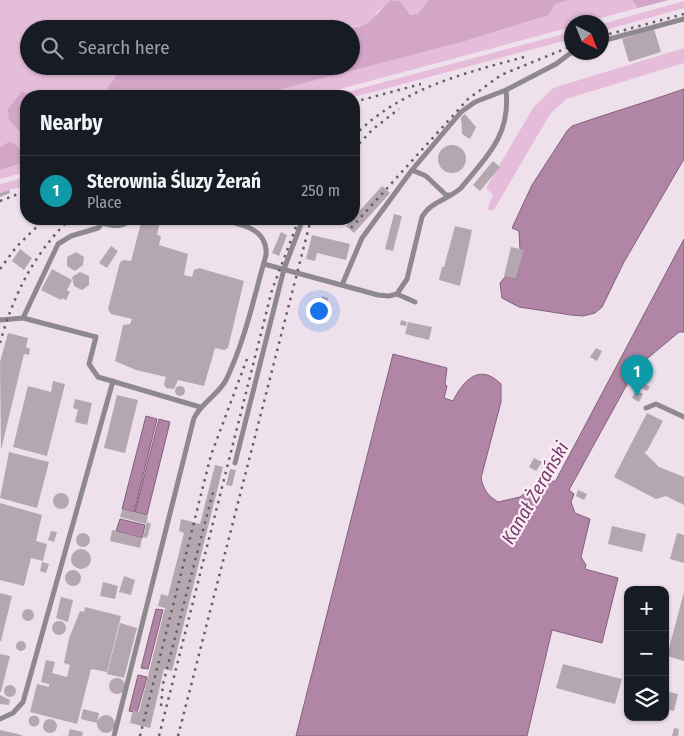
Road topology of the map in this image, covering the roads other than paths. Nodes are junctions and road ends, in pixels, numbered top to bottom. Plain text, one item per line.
1 (684, 19) edge
2 (609, 39) edge
3 (564, 58) edge
4 (506, 90) junction
5 (412, 170) junction
6 (451, 195) junction
7 (101, 225) edge
8 (243, 225) edge
9 (301, 225) edge
10 (264, 264) junction
11 (284, 269) junction
12 (342, 286) junction
13 (397, 294) junction
14 (416, 302) dead end
15 (23, 318) junction
16 (0, 320) edge
17 (112, 381) junction
18 (200, 407) junction
19 (646, 408) dead end
20 (684, 418) edge
21 (235, 464) dead end
22 (0, 719) edge
23 (114, 736) edge

1 - 2 lane
3 - 4 lane
4 - 5 lane
4 - 6 lane
5 - 6 lane
5 - 12 lane
6 - 13 lane
7 - 15 lane
8 - 10 lane
9 - 11 lane
10 - 11 lane
10 - 18 lane
11 - 12 lane
11 - 21 lane
12 - 13 lane
13 - 14 lane
15 - 16 lane
15 - 17 lane
17 - 18 lane
17 - 22 lane
18 - 23 lane
19 - 20 lane

